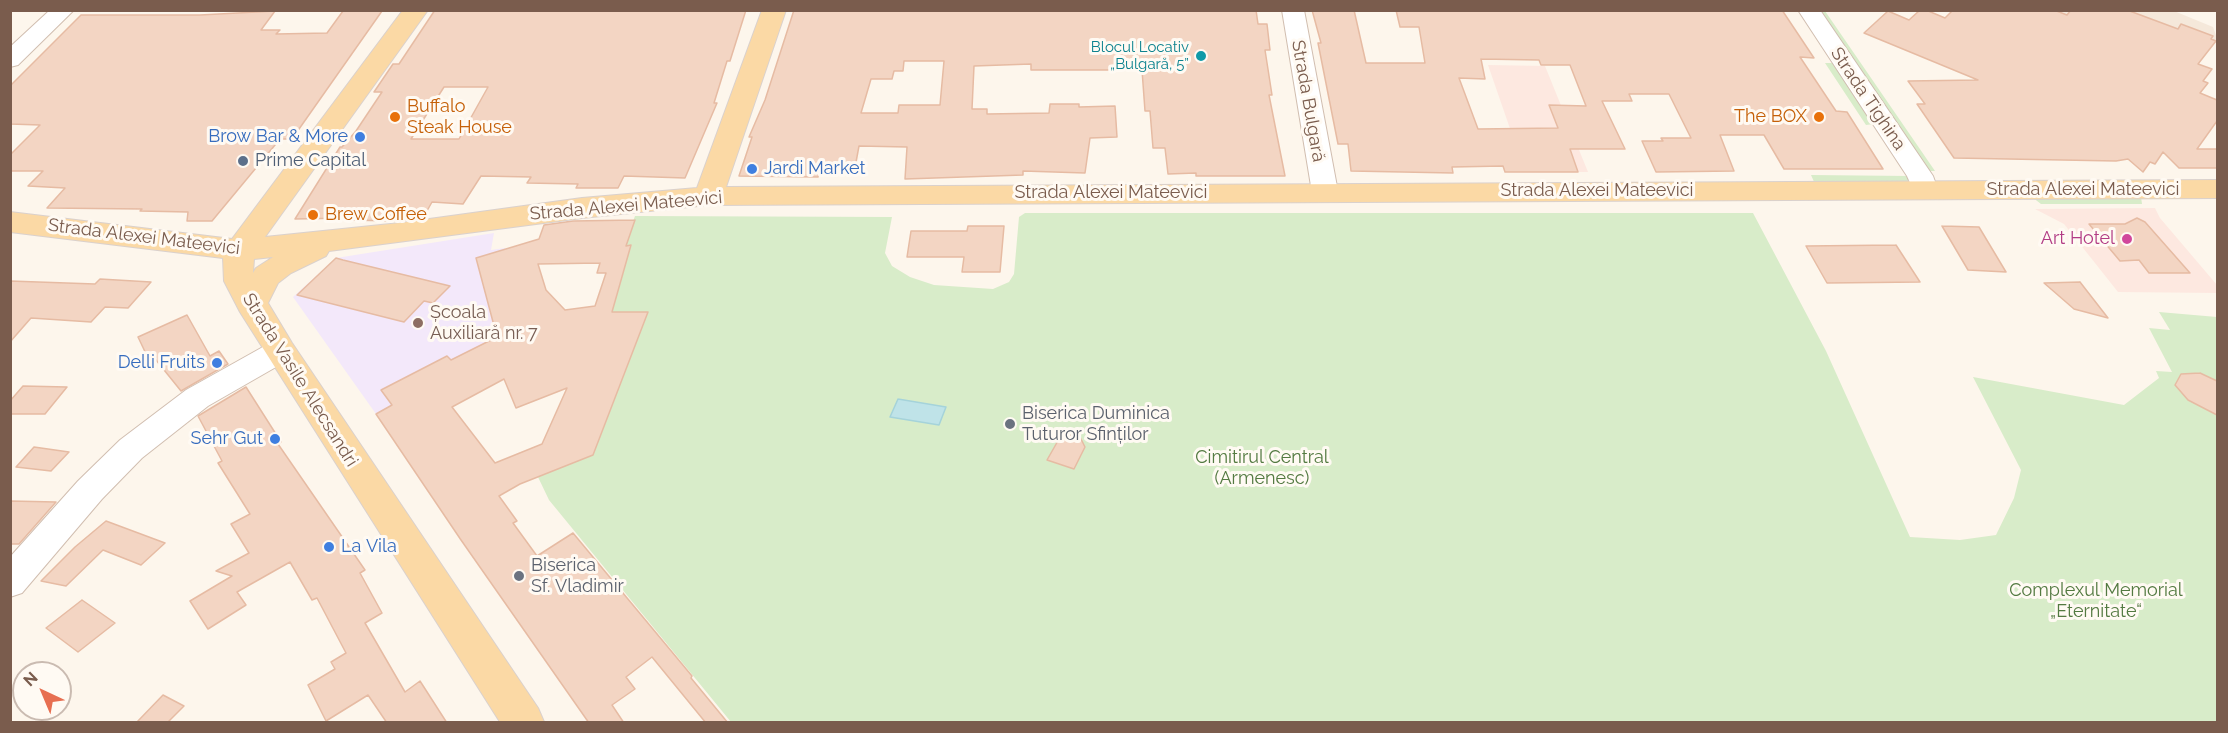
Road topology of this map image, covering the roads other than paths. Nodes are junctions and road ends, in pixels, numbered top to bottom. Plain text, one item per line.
1 (63, 10) edge
2 (416, 10) edge
3 (774, 10) edge
4 (1293, 10) edge
5 (1809, 10) edge
6 (10, 60) edge
7 (2217, 189) edge
8 (1924, 190) junction
9 (1325, 192) junction
10 (708, 196) junction
11 (10, 222) edge
12 (346, 238) junction
13 (240, 250) junction
14 (251, 304) junction
15 (280, 351) junction
16 (10, 582) edge
17 (523, 723) edge

1 - 6 street
2 - 13 main road
3 - 10 main road
4 - 9 street, Strada Bulgară
5 - 8 street, Strada Tighina
7 - 8 main road, Strada Alexei Mateevici
8 - 9 main road, Strada Alexei Mateevici
9 - 10 main road, Strada Alexei Mateevici
10 - 12 main road, Strada Alexei Mateevici
11 - 13 main road, Strada Alexei Mateevici
12 - 13 main road, Strada Alexei Mateevici
12 - 14 main road
13 - 14 main road, Strada Vasile Alecsandri
14 - 15 main road, Strada Vasile Alecsandri
15 - 16 street
15 - 17 main road, Strada Vasile Alecsandri

